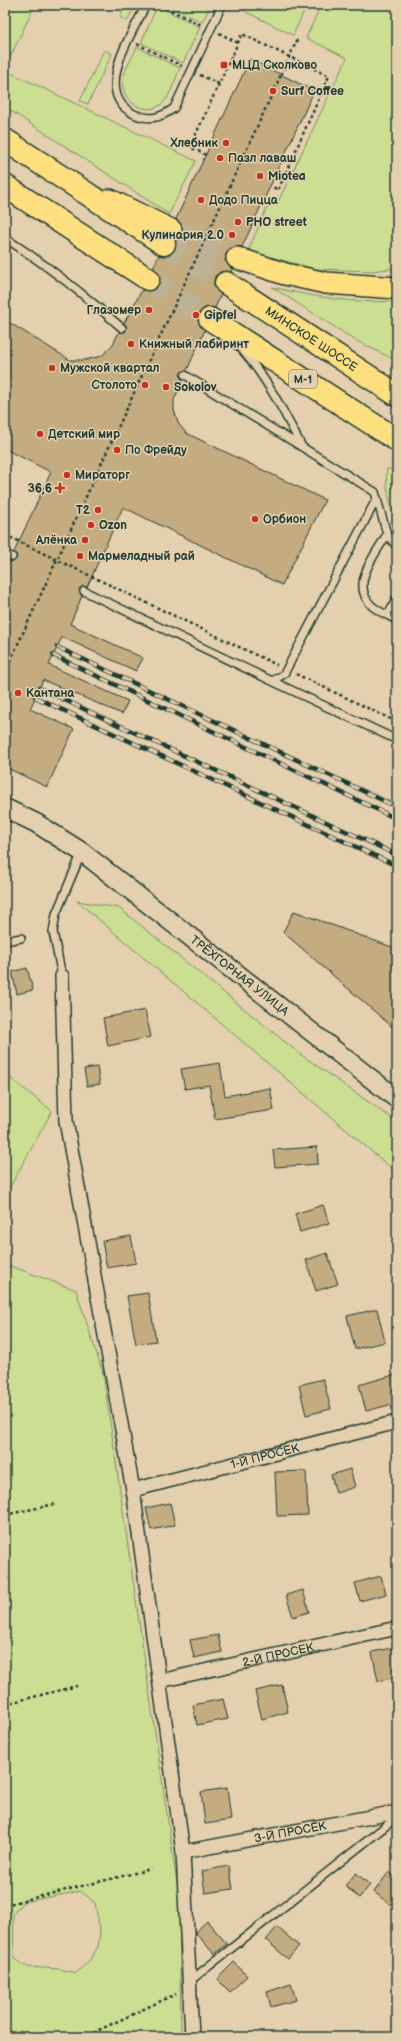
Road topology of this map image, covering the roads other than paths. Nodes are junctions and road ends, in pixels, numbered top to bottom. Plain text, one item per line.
1 (146, 5) edge
2 (222, 5) edge
3 (5, 140) edge
4 (5, 186) edge
5 (168, 237) tunnel mouth
6 (5, 238) edge
7 (238, 258) tunnel mouth
8 (148, 279) tunnel mouth
9 (226, 284) tunnel mouth
10 (397, 288) edge
11 (218, 324) joint
12 (122, 328) dead end
13 (185, 375) dead end
14 (397, 394) edge
15 (397, 440) edge
16 (302, 448) junction
17 (376, 495) junction
18 (387, 534) junction
19 (397, 547) edge
20 (84, 591) dead end
21 (396, 602) edge
22 (388, 615) junction
23 (397, 620) edge
24 (272, 681) junction
25 (397, 740) edge
26 (5, 808) edge
27 (82, 852) junction
28 (22, 938) dead end
29 (5, 941) edge
30 (62, 976) joint
31 (397, 1099) edge
32 (397, 1422) edge
33 (133, 1490) junction
34 (397, 1628) edge
35 (160, 1681) junction
36 (397, 1812) edge
37 (397, 1817) edge
38 (183, 1852) junction
39 (190, 1981) junction
40 (192, 2037) edge

1 - 2 lane
3 - 5 highway
4 - 8 highway
6 - 12 lane
7 - 10 main road
9 - 14 highway, МИНСКОЕ ШОССЕ
11 - 15 highway, М-1
11 - 16 lane
13 - 16 lane
16 - 17 lane
17 - 18 lane
17 - 24 lane
18 - 19 lane
18 - 22 lane
20 - 24 lane
21 - 22 lane
22 - 23 lane
24 - 25 lane
26 - 27 street, ТРЁХГОРНАЯ УЛИЦА
27 - 30 lane
27 - 31 street, ТРЁХГОРНАЯ УЛИЦА
28 - 29 lane
30 - 33 street
32 - 33 street, 1-Й ПРОСЕК
33 - 35 street
34 - 35 street, 2-Й ПРОСЕК
35 - 38 street
36 - 38 street, 3-Й ПРОСЕК
37 - 39 lane
38 - 39 street
39 - 40 street

